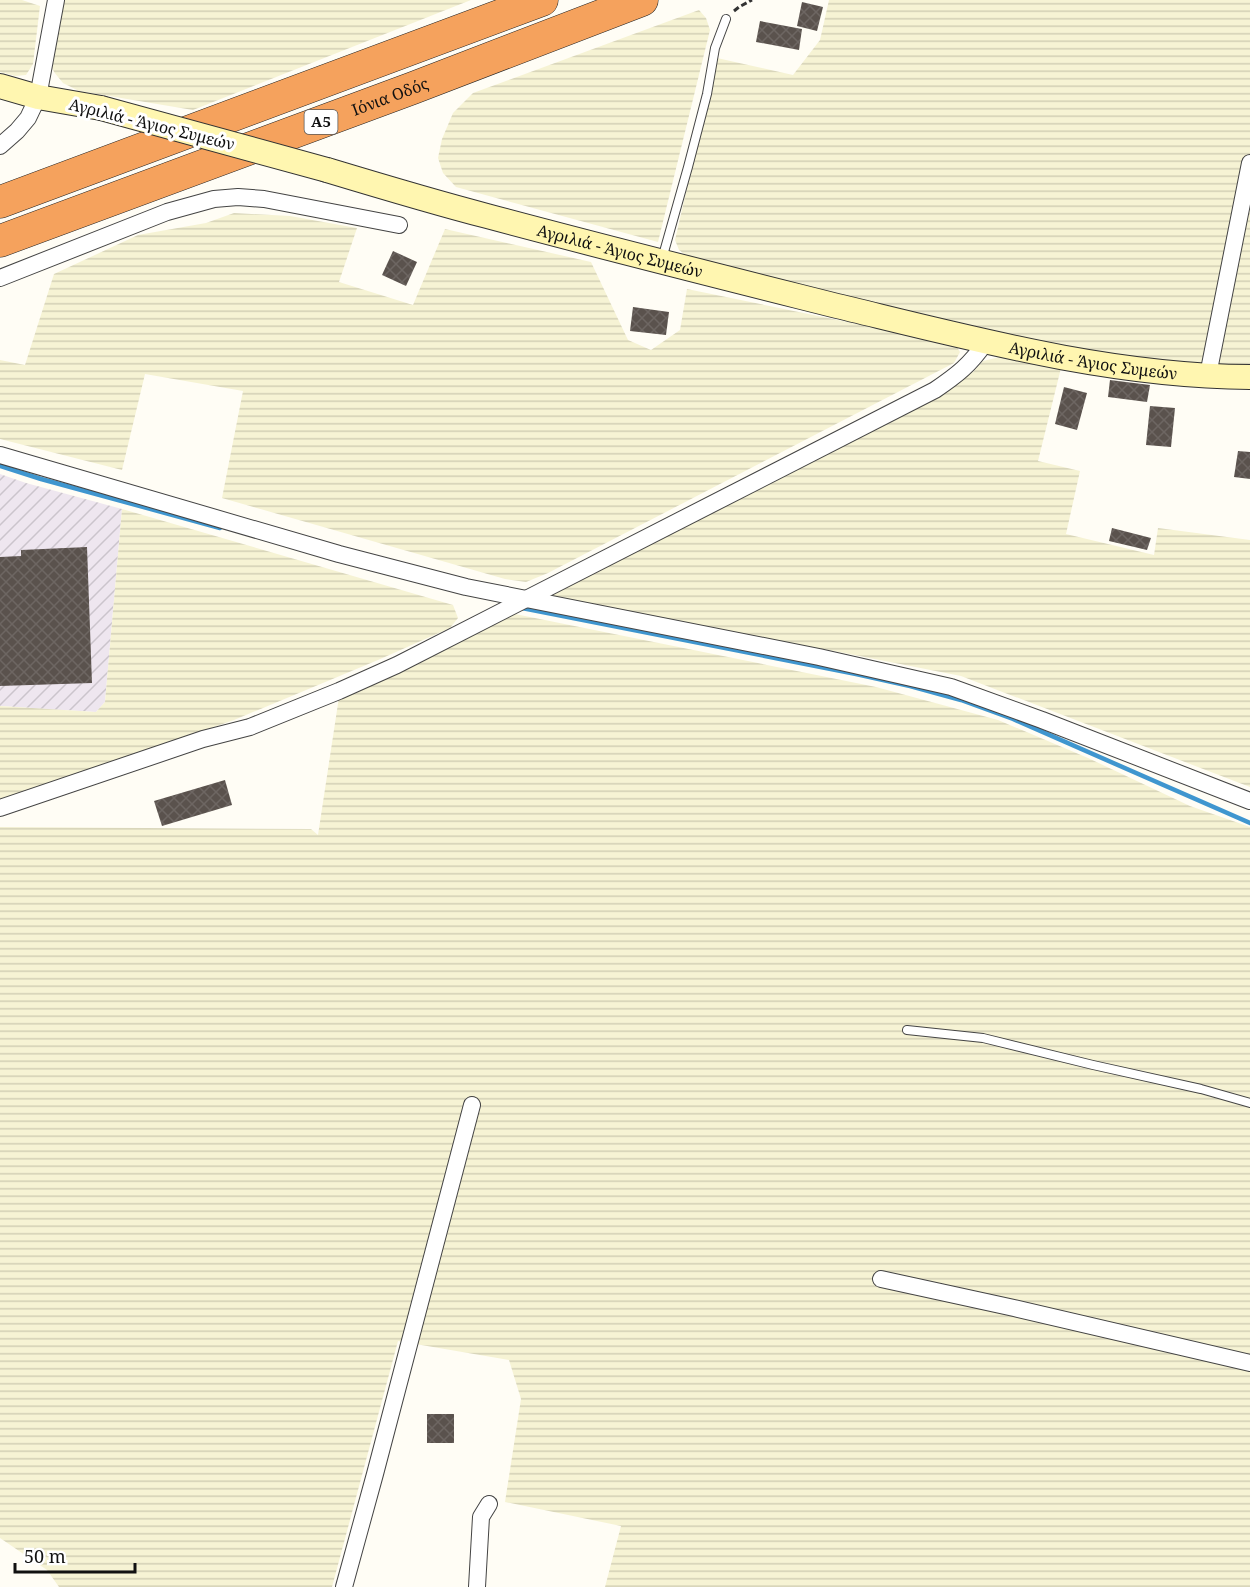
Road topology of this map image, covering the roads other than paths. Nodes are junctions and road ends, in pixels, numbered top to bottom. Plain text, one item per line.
1 (56, 0) edge
2 (542, 0) edge
3 (642, 0) edge
4 (726, 19) road end
5 (0, 86) edge
6 (38, 96) junction
7 (0, 146) edge
8 (1250, 163) edge
9 (0, 202) edge
10 (399, 225) dead end
11 (0, 241) edge
12 (661, 262) junction
13 (0, 278) edge
14 (985, 343) junction
15 (1208, 375) junction
16 (1250, 376) edge
17 (0, 455) edge
18 (526, 600) junction
19 (1250, 801) edge
20 (0, 808) edge
21 (907, 1030) dead end
22 (1250, 1103) edge
23 (472, 1105) dead end
24 (881, 1280) dead end
25 (1250, 1363) edge
26 (489, 1504) dead end
27 (344, 1587) edge
28 (477, 1587) edge

1 - 6 street
2 - 9 highway, Α5
3 - 11 highway, Ιόνια Οδός / Α5
4 - 12 lane
5 - 6 main road, Αγριλιά - Άγιος Συμεών
6 - 7 street
6 - 12 main road, Αγριλιά - Άγιος Συμεών, bridge
8 - 15 street
10 - 13 street
12 - 14 main road, Αγριλιά - Άγιος Συμεών
14 - 15 main road, Αγριλιά - Άγιος Συμεών
14 - 18 street
15 - 16 main road, Αγριλιά - Άγιος Συμεών
17 - 18 street
18 - 19 street
18 - 20 street
21 - 22 lane
23 - 27 street
24 - 25 street
26 - 28 street

